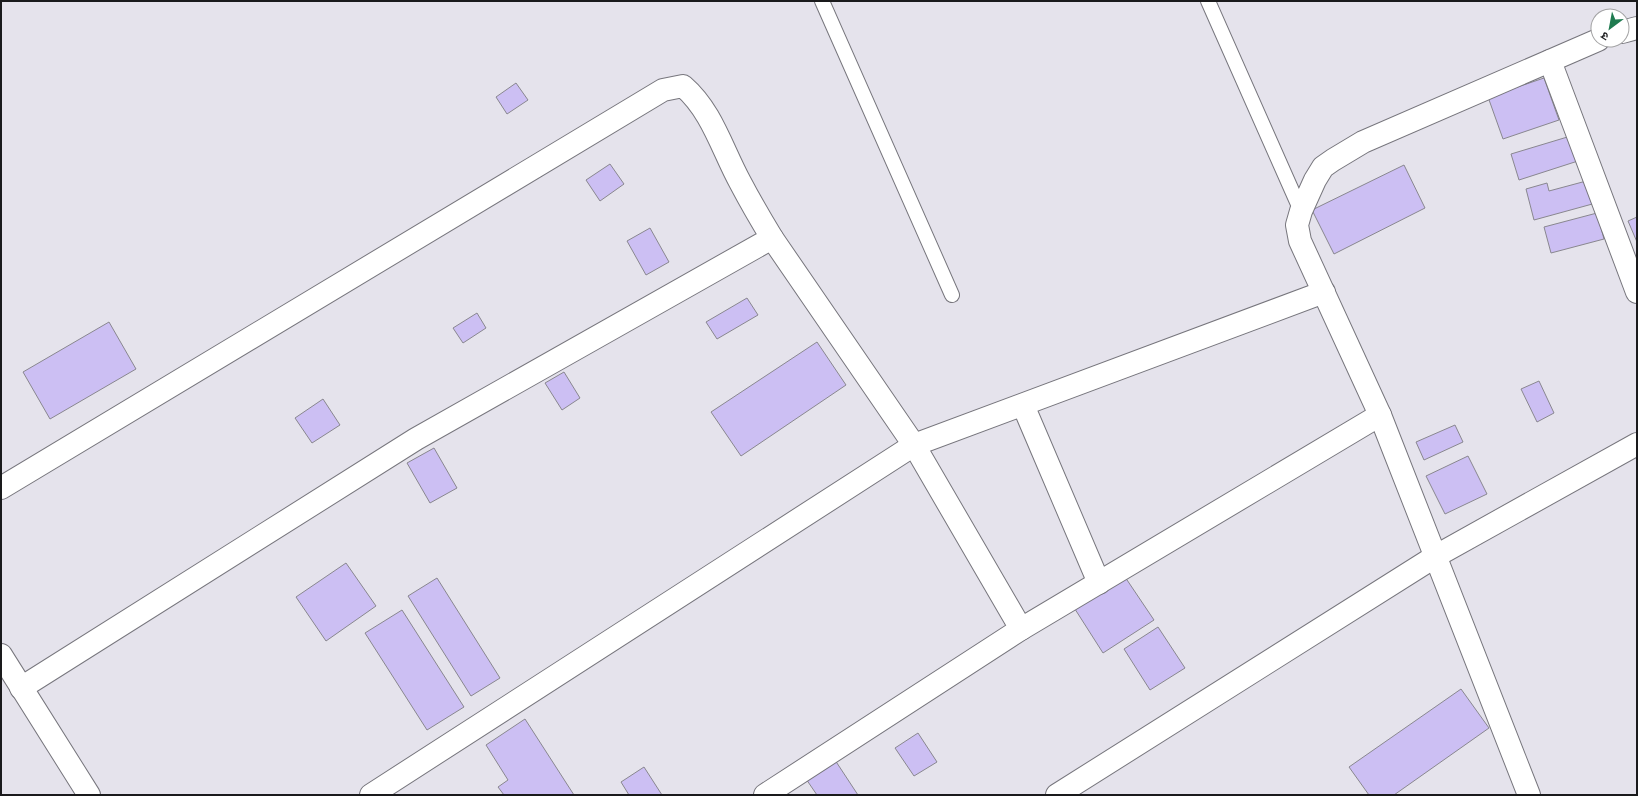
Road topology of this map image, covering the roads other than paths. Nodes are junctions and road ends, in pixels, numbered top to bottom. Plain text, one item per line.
1 (822, 1) edge
2 (1208, 1) edge
3 (1590, 44) edge
4 (1550, 61) junction
5 (1301, 211) junction
6 (772, 238) junction
7 (1324, 292) junction
8 (1637, 292) edge
9 (952, 295) dead end
10 (1023, 405) junction
11 (1380, 415) junction
12 (1637, 444) edge
13 (914, 445) junction
14 (1, 488) edge
15 (1436, 556) junction
16 (1099, 583) junction
17 (1021, 629) junction
18 (1, 655) edge
19 (21, 688) junction
20 (89, 795) edge
21 (371, 795) edge
22 (765, 795) edge
23 (1057, 795) edge
24 (1529, 795) edge

1 - 9 lane
2 - 5 lane
3 - 4 street
4 - 5 street
4 - 8 street
5 - 7 street
6 - 13 street
6 - 14 street
6 - 19 street
7 - 10 street
7 - 11 street
10 - 13 street
10 - 16 street
11 - 15 street
11 - 16 street
12 - 15 street
13 - 17 street
13 - 21 street
15 - 23 street
15 - 24 street
16 - 17 street
17 - 22 street
18 - 19 street
19 - 20 street

